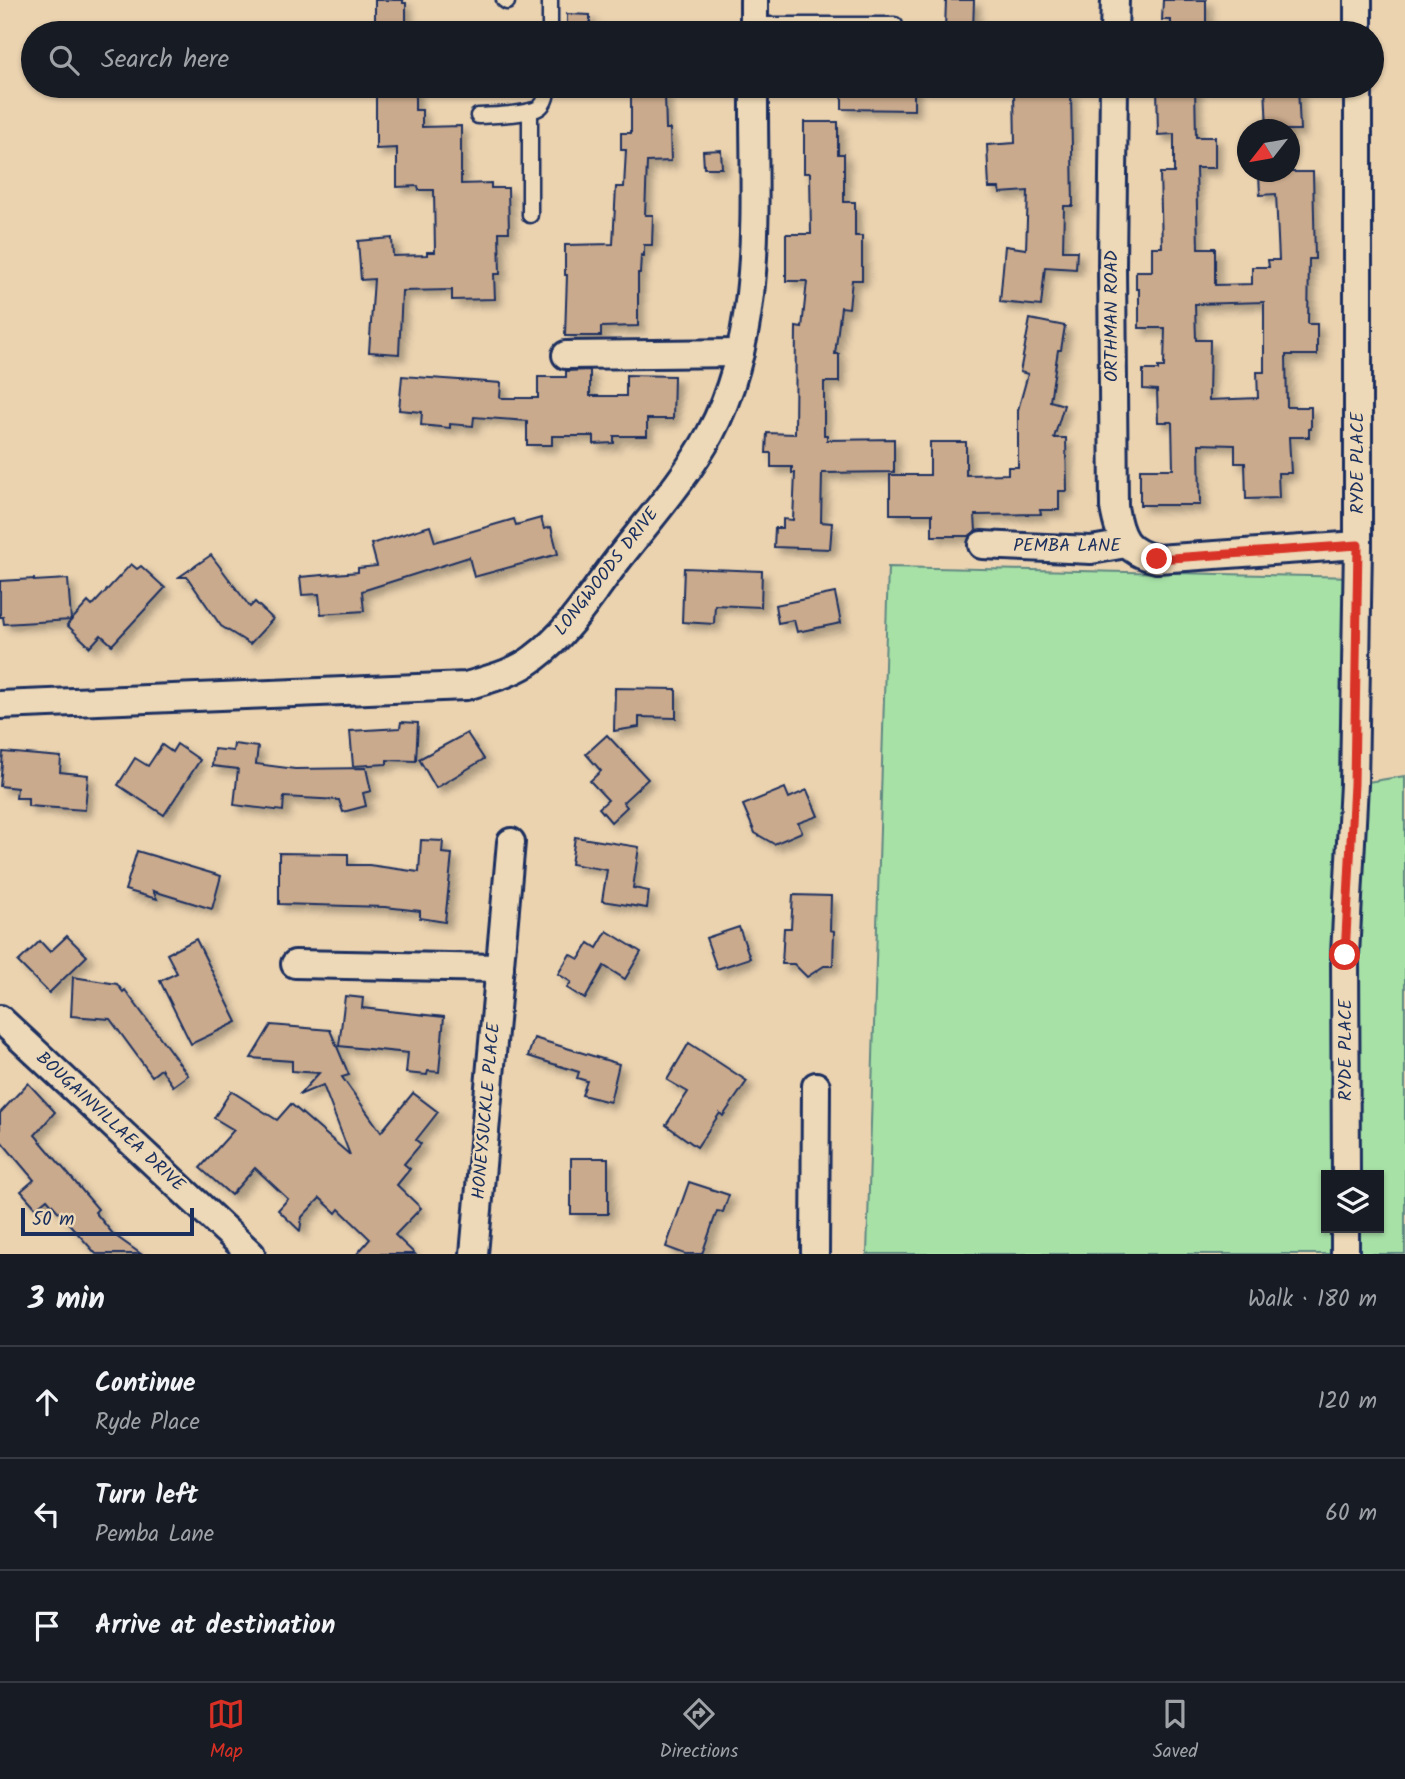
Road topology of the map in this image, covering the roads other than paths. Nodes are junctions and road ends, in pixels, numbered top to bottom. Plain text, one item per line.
1 (550, 0) edge
2 (1115, 0) edge
3 (1358, 0) edge
4 (754, 19) edge
5 (550, 21) edge
6 (801, 21) edge
7 (1114, 21) edge
8 (1358, 21) edge
9 (546, 98) edge
10 (754, 98) edge
11 (1114, 98) edge
12 (1358, 98) edge
13 (530, 111) junction
14 (478, 116) dead end
15 (530, 215) dead end
16 (740, 353) junction
17 (566, 355) dead end
18 (1126, 544) junction
19 (982, 545) dead end
20 (1358, 545) junction
21 (0, 705) edge
22 (511, 842) dead end
23 (295, 964) dead end
24 (500, 968) junction
25 (0, 1019) edge
26 (816, 1086) dead end
27 (1346, 1170) edge
28 (1345, 1233) edge
29 (251, 1254) edge
30 (474, 1254) edge
31 (816, 1254) edge
32 (1345, 1254) edge

1 - 5 lane
2 - 7 street
3 - 8 street
4 - 6 lane
9 - 13 lane
10 - 16 street, LONGWOODS DRIVE
11 - 18 street, ORTHMAN ROAD
12 - 20 street, RYDE PLACE
13 - 14 lane
13 - 15 lane
16 - 17 street
16 - 21 street, LONGWOODS DRIVE
18 - 19 street, PEMBA LANE
18 - 20 street, PEMBA LANE
20 - 27 street, RYDE PLACE
22 - 24 street, HONEYSUCKLE PLACE
23 - 24 street
24 - 30 street, HONEYSUCKLE PLACE
25 - 29 street, BOUGAINVILLAEA DRIVE
26 - 31 street
28 - 32 street

